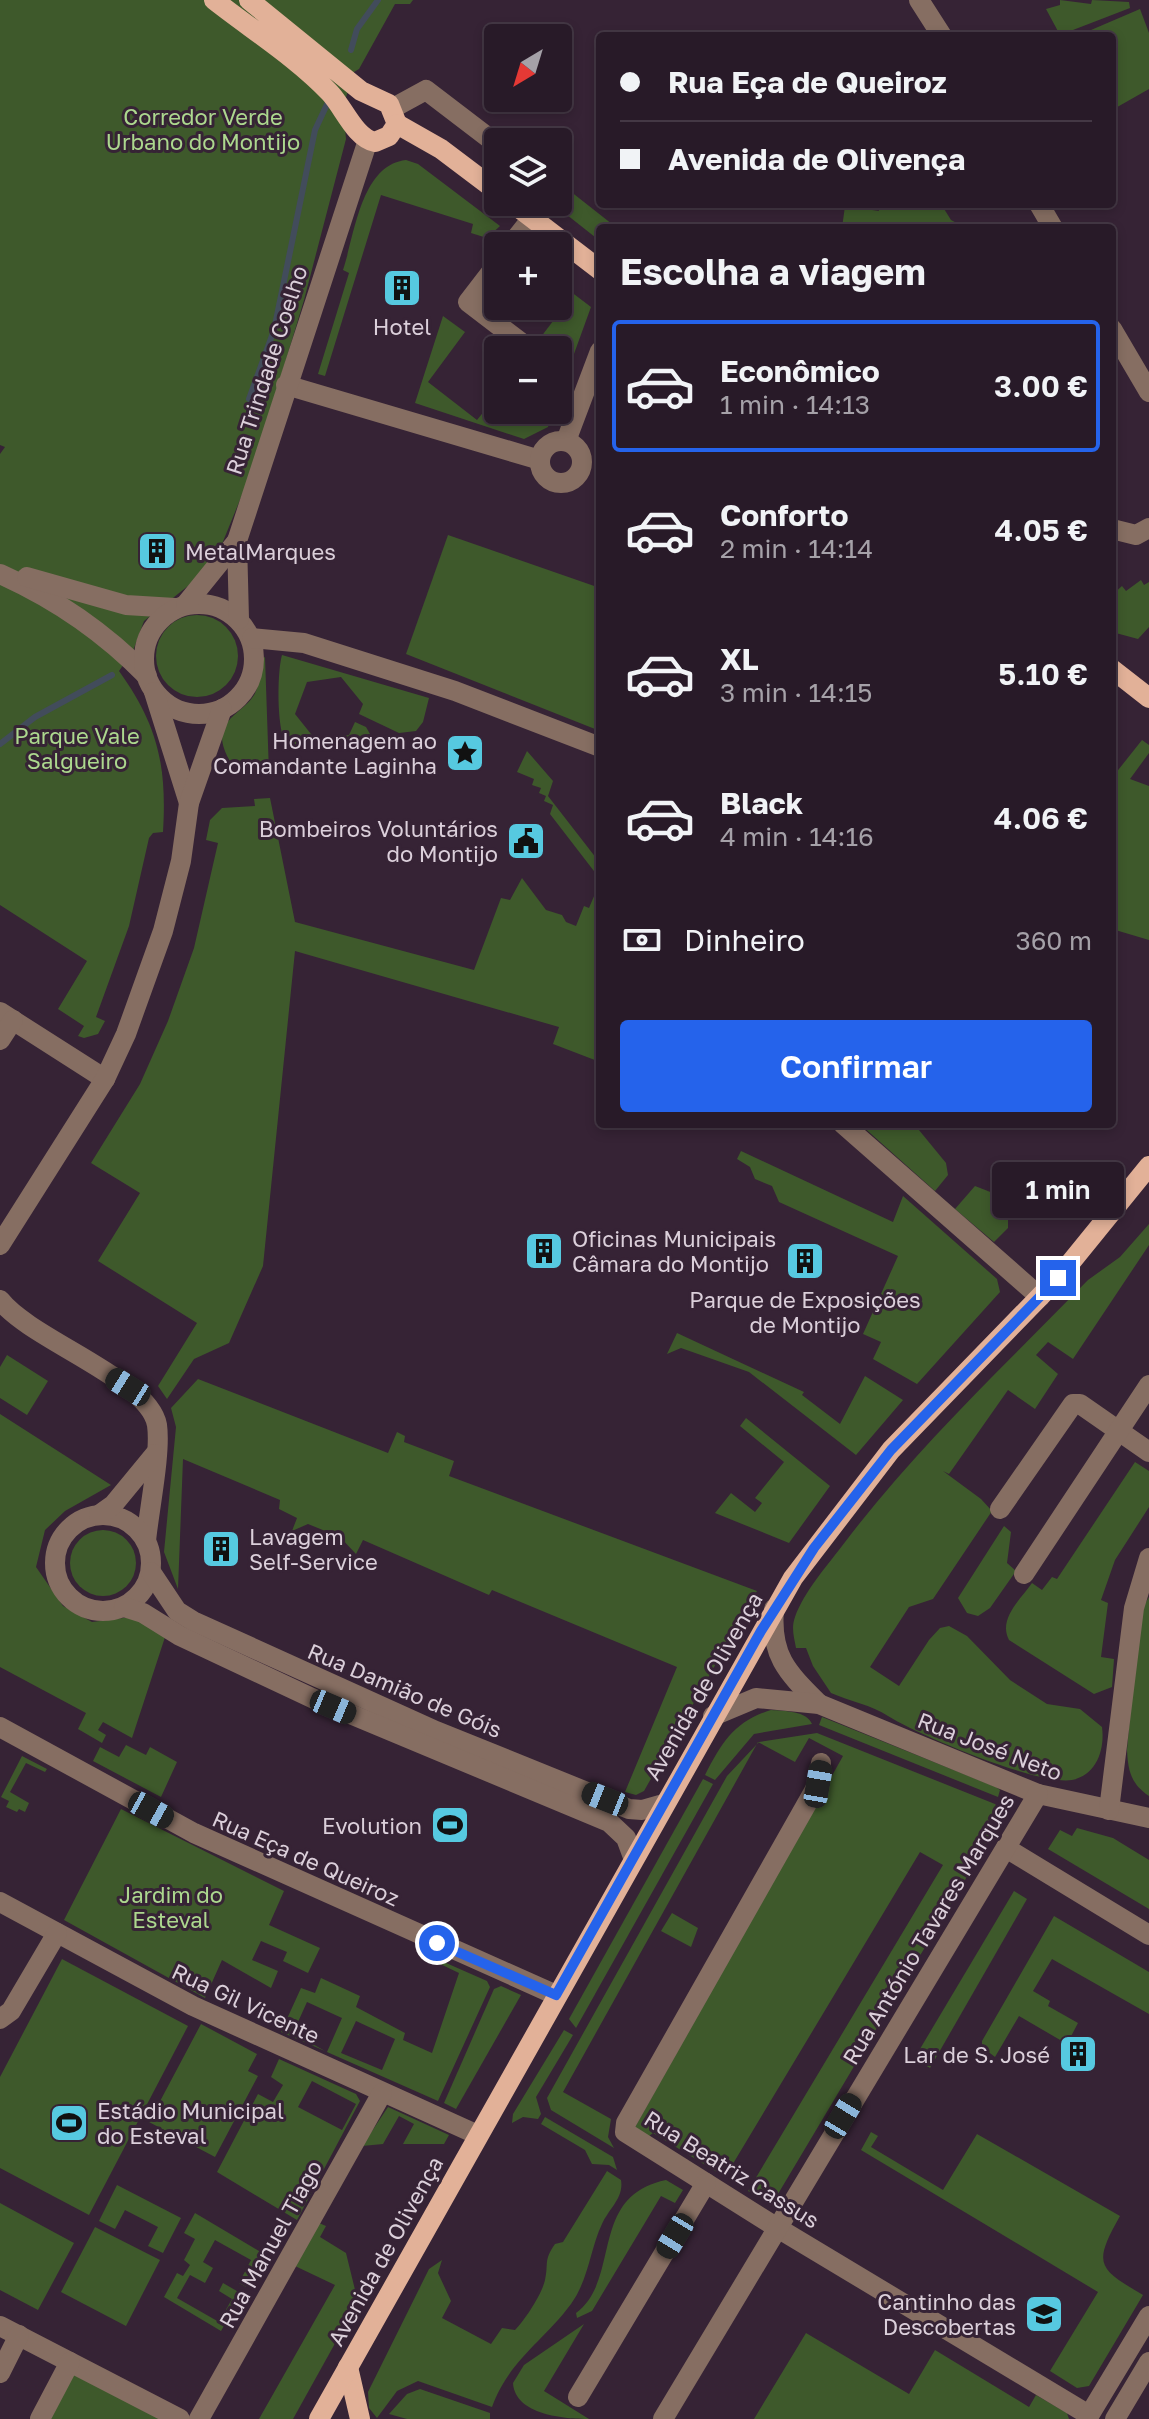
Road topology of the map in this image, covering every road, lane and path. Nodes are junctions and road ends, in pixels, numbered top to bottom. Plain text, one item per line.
1 (214, 0) edge
2 (249, 0) edge
3 (919, 0) edge
4 (939, 32) edge
5 (388, 110) junction
6 (354, 123) junction
7 (484, 134) edge
8 (368, 140) junction
9 (484, 181) edge
10 (531, 216) edge
11 (596, 267) edge
12 (484, 281) edge
13 (484, 314) edge
14 (492, 320) edge
15 (513, 336) edge
16 (1116, 336) edge
17 (596, 362) edge
18 (286, 385) junction
19 (1149, 392) edge
20 (566, 441) junction
21 (540, 460) junction
22 (1149, 528) edge
23 (1116, 530) edge
24 (237, 541) junction
25 (0, 572) edge
26 (180, 606) junction
27 (239, 619) junction
28 (252, 638) junction
29 (1116, 672) edge
30 (150, 682) junction
31 (1149, 698) edge
32 (222, 709) junction
33 (596, 745) edge
34 (189, 803) junction
35 (6, 1016) edge
36 (0, 1040) edge
37 (105, 1079) junction
38 (848, 1128) edge
39 (1149, 1166) edge
40 (0, 1245) edge
41 (1040, 1297) junction
42 (0, 1300) edge
43 (1149, 1385) edge
44 (1119, 1430) junction
45 (1149, 1452) edge
46 (155, 1454) junction
47 (1000, 1509) dead end
48 (99, 1515) junction
49 (146, 1541) junction
50 (1148, 1560) edge
51 (151, 1572) junction
52 (1024, 1574) dead end
53 (124, 1607) junction
54 (774, 1609) junction
55 (819, 1704) junction
56 (713, 1716) junction
57 (0, 1727) edge
58 (821, 1763) dead end
59 (1038, 1794) junction
60 (663, 1804) junction
61 (1109, 1810) junction
62 (1149, 1818) edge
63 (1006, 1848) junction
64 (633, 1857) junction
65 (0, 1902) edge
66 (57, 1933) junction
67 (1149, 1935) edge
68 (556, 1995) junction
69 (0, 2019) edge
70 (382, 2093) junction
71 (478, 2135) junction
72 (706, 2183) junction
73 (776, 2227) junction
74 (1149, 2316) edge
75 (0, 2326) edge
76 (19, 2335) junction
77 (70, 2362) junction
78 (1149, 2362) edge
79 (348, 2367) junction
80 (0, 2373) edge
81 (578, 2397) dead end
82 (1088, 2417) edge
83 (40, 2419) edge
84 (180, 2419) edge
85 (199, 2419) edge
86 (319, 2419) edge
87 (360, 2419) edge
88 (663, 2419) edge
89 (1115, 2419) edge

1 - 6 main road
2 - 5 main road
3 - 4 street
5 - 6 main road
5 - 7 street
5 - 8 main road
5 - 9 main road
6 - 8 main road
8 - 18 street, Rua Trindade Coelho
10 - 11 main road
12 - 13 street
14 - 15 street
16 - 19 street
17 - 20 street
18 - 21 street
18 - 24 street, Rua Trindade Coelho
20 - 21 street
20 - 21 street
22 - 23 street
24 - 26 street
24 - 27 street, Rua Trindade Coelho
25 - 26 street
25 - 30 street
26 - 27 street
26 - 30 street
27 - 28 street
28 - 32 street
28 - 33 street
29 - 31 main road
30 - 32 street
30 - 34 street
32 - 34 street
34 - 37 street
35 - 36 street
35 - 37 street
37 - 40 street
38 - 41 street
39 - 41 main road, Avenida de Olivença
41 - 54 main road, Avenida de Olivença
42 - 46 street
43 - 44 street
44 - 45 street
44 - 47 street
44 - 52 street
46 - 48 street
46 - 49 street
48 - 49 street
48 - 53 street
49 - 51 street
50 - 61 street
51 - 53 street
51 - 60 street, Rua Damião de Góis
53 - 64 street, Rua Damião de Góis
54 - 55 street, Rua José Neto
54 - 56 main road, Avenida de Olivença
55 - 56 street, Rua José Neto
55 - 59 street, Rua José Neto
56 - 60 main road, Avenida de Olivença
57 - 68 street, Rua Eça de Queiroz
58 - 72 street, Rua Beatriz Cassus
59 - 61 street, Rua José Neto
59 - 63 street, Rua António Tavares Marques
60 - 64 main road, Avenida de Olivença
61 - 62 street, Rua José Neto
63 - 67 street
63 - 73 street, Rua António Tavares Marques
64 - 68 main road, Avenida de Olivença
65 - 66 street, Rua Gil Vicente
66 - 69 street
66 - 70 street, Rua Gil Vicente
68 - 71 main road, Avenida de Olivença
70 - 71 street, Rua Gil Vicente
70 - 85 street, Rua Manuel Tiago
71 - 79 main road, Avenida de Olivença
72 - 73 street, Rua Beatriz Cassus
72 - 81 street
73 - 82 street, Rua Beatriz Cassus
73 - 88 street, Rua António Tavares Marques
74 - 82 street
75 - 76 street
76 - 77 street
76 - 80 street
77 - 83 street
77 - 84 street
78 - 89 street
79 - 86 main road, Avenida de Olivença
79 - 87 main road

